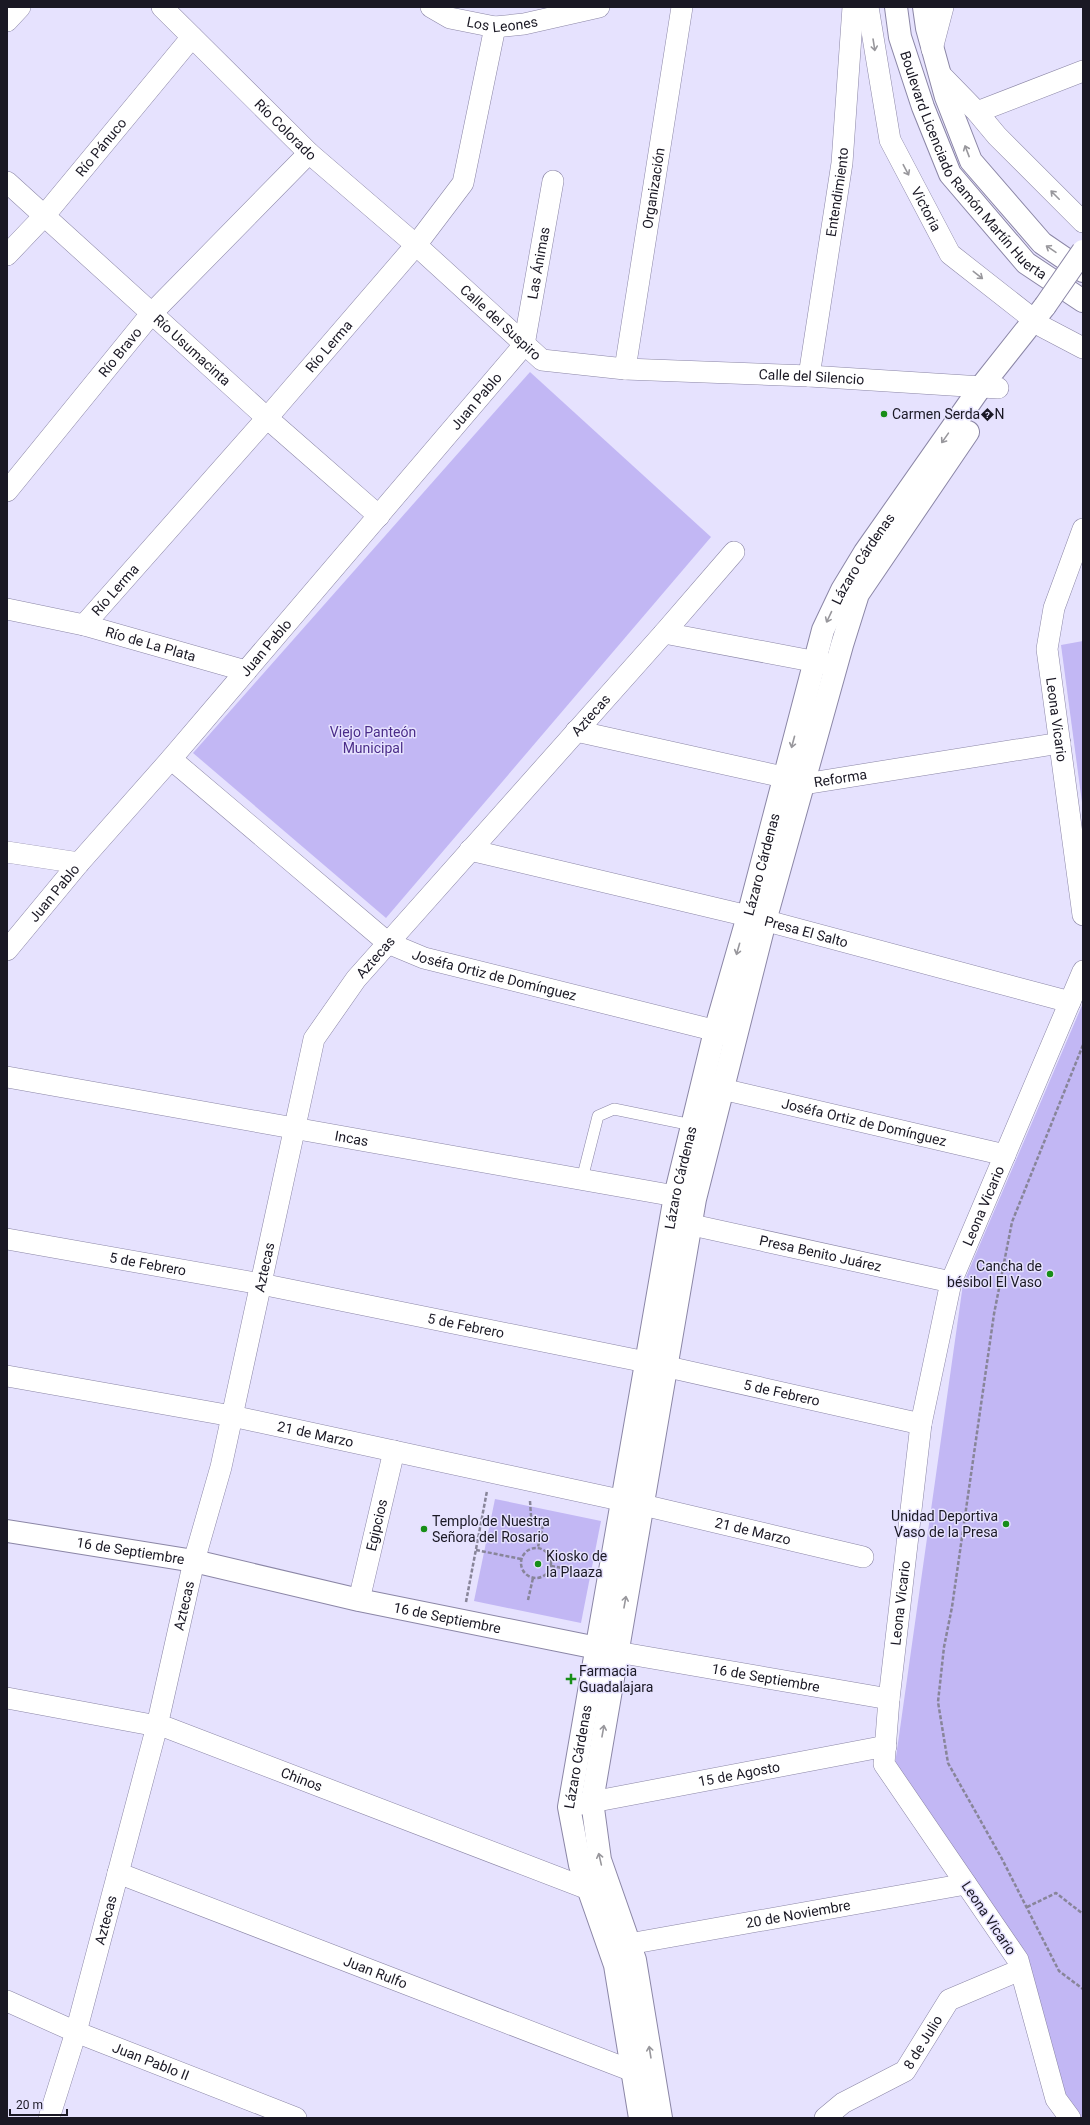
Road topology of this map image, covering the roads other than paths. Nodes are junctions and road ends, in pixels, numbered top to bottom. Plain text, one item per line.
1 (20, 7) edge
2 (162, 7) edge
3 (431, 7) edge
4 (599, 7) edge
5 (682, 7) edge
6 (853, 7) edge
7 (868, 7) edge
8 (896, 7) edge
9 (924, 7) edge
10 (943, 7) edge
11 (7, 21) edge
12 (495, 28) junction
13 (192, 37) junction
14 (932, 49) junction
15 (1083, 71) edge
16 (940, 74) junction
17 (977, 112) junction
18 (309, 153) junction
19 (553, 181) dead end
20 (7, 182) edge
21 (44, 216) junction
22 (1083, 222) edge
23 (416, 245) junction
24 (1083, 251) edge
25 (7, 254) edge
26 (1083, 271) edge
27 (1083, 275) edge
28 (1083, 301) edge
29 (151, 314) junction
30 (1044, 316) junction
31 (524, 344) junction
32 (1083, 348) edge
33 (625, 369) junction
34 (809, 376) junction
35 (989, 388) junction
36 (267, 418) junction
37 (7, 491) edge
38 (378, 516) junction
39 (1083, 529) edge
40 (734, 552) dead end
41 (7, 609) edge
42 (84, 625) junction
43 (664, 633) junction
44 (814, 661) junction
45 (836, 666) junction
46 (246, 671) junction
47 (576, 731) junction
48 (1060, 742) junction
49 (171, 759) junction
50 (783, 777) junction
51 (804, 784) junction
52 (470, 850) junction
53 (7, 852) edge
54 (79, 863) junction
55 (1083, 915) edge
56 (757, 919) junction
57 (388, 943) junction
58 (7, 950) edge
59 (1083, 971) edge
60 (1070, 1002) junction
61 (715, 1031) junction
62 (736, 1036) junction
63 (7, 1077) edge
64 (722, 1089) junction
65 (692, 1125) junction
66 (295, 1128) junction
67 (1005, 1155) junction
68 (582, 1179) junction
69 (685, 1198) junction
70 (681, 1223) junction
71 (7, 1239) edge
72 (951, 1282) junction
73 (261, 1284) junction
74 (656, 1365) junction
75 (7, 1376) edge
76 (232, 1416) junction
77 (921, 1424) junction
78 (394, 1451) junction
79 (632, 1503) junction
80 (7, 1531) edge
81 (863, 1557) dead end
82 (194, 1561) junction
83 (359, 1600) junction
84 (607, 1650) junction
85 (7, 1698) edge
86 (889, 1699) junction
87 (157, 1726) junction
88 (886, 1746) junction
89 (592, 1801) junction
90 (569, 1807) junction
91 (118, 1873) junction
92 (966, 1884) junction
93 (588, 1889) junction
94 (612, 1894) junction
95 (630, 1944) junction
96 (609, 1948) junction
97 (1020, 1970) junction
98 (7, 2001) edge
99 (76, 2032) junction
100 (632, 2072) junction
101 (654, 2079) junction
102 (49, 2118) edge
103 (296, 2118) edge
104 (640, 2118) edge
105 (661, 2118) edge
106 (825, 2118) edge
107 (1070, 2118) edge

1 - 11 street
2 - 13 street, Río Colorado
3 - 12 street, Los Leones
4 - 12 street, Los Leones
5 - 33 street, Organización
6 - 34 street, Entendimiento
7 -> 30 street, Victoria
8 - 28 street, Boulevard Licenciado Ramón Martín Huerta
9 - 14 street, Boulevard Licenciado Ramón Martín Huerta
10 - 14 street
12 - 23 street, Río Lerma
13 - 18 street, Río Colorado
13 - 21 street, Río Pánuco
14 - 16 street, Boulevard Licenciado Ramón Martín Huerta
15 - 17 street
16 - 17 street
26 -> 16 street, Boulevard Licenciado Ramón Martín Huerta
22 -> 17 street
18 - 23 street, Río Colorado
18 - 29 street, Río Bravo
19 - 31 street, Las Ánimas
20 - 21 street, Río Usumacinta
21 - 25 street, Río Pánuco
21 - 29 street, Río Usumacinta
23 - 31 street, Calle del Suspiro
23 - 36 street, Río Lerma
24 - 30 street, bridge
27 - 30 street
29 - 36 street, Río Usumacinta
29 - 37 street, Río Bravo
30 - 32 street, Victoria
30 - 35 street, Lázaro Cárdenas
31 - 33 street, Calle del Suspiro
31 - 38 street, Juan Pablo
33 - 34 street, Calle del Silencio
34 - 35 street, Calle del Silencio
35 -> 44 street, Lázaro Cárdenas
35 - 45 street, Lázaro Cárdenas
36 - 38 street, Río Usumacinta
36 - 42 street, Río Lerma
38 - 46 street, Juan Pablo
39 - 48 street, Leona Vicario
40 - 43 street, Aztecas
41 - 42 street, Río de La Plata
42 - 46 street, Río de La Plata
43 - 44 street
43 - 47 street, Aztecas
44 - 45 street
44 -> 50 street, Lázaro Cárdenas
45 - 51 street, Lázaro Cárdenas
46 - 49 street, Juan Pablo
47 - 50 street, Reforma
47 - 52 street, Aztecas
48 - 51 street, Reforma
48 - 55 street, Leona Vicario
49 - 54 street, Juan Pablo
49 - 57 street, Joséfa Ortiz de Domínguez
50 - 51 street, Reforma
50 - 56 street, Lázaro Cárdenas
51 - 56 street, Lázaro Cárdenas
52 - 56 street, Presa El Salto
52 - 57 street, Aztecas
53 - 54 street
54 - 58 street, Juan Pablo
56 - 60 street, Presa El Salto
56 -> 61 street, Lázaro Cárdenas
56 - 62 street, Lázaro Cárdenas
57 - 61 street, Joséfa Ortiz de Domínguez
57 - 66 street, Aztecas
59 - 60 street, Leona Vicario
60 - 67 street, Leona Vicario
61 - 62 street, Joséfa Ortiz de Domínguez
61 - 65 street, Lázaro Cárdenas
62 - 64 street, Lázaro Cárdenas
63 - 66 street, Incas
64 - 67 street, Joséfa Ortiz de Domínguez
64 - 69 street, Lázaro Cárdenas
65 - 68 lane
65 - 69 street, Lázaro Cárdenas
66 - 68 street, Incas
66 - 73 street, Aztecas
67 - 72 street, Leona Vicario
68 - 69 street, Incas
69 - 70 street, Lázaro Cárdenas
70 - 72 street, Presa Benito Juárez
70 - 74 street, Lázaro Cárdenas
71 - 73 street, 5 de Febrero
72 - 77 street, Leona Vicario
73 - 74 street, 5 de Febrero
73 - 76 street, Aztecas
74 - 77 street, 5 de Febrero
74 - 79 street, Lázaro Cárdenas
75 - 76 street, 21 de Marzo
76 - 78 street, 21 de Marzo
76 - 82 street, Aztecas
77 - 86 street, Leona Vicario
78 - 79 street, 21 de Marzo
78 - 83 street, Egipcios
79 - 81 street, 21 de Marzo
79 - 84 street, Lázaro Cárdenas
80 - 82 street, 16 de Septiembre
82 - 83 street, 16 de Septiembre
82 - 87 street, Aztecas
83 - 84 street, 16 de Septiembre
84 - 86 street, 16 de Septiembre
89 -> 84 street, Lázaro Cárdenas
84 - 90 street, Lázaro Cárdenas
85 - 87 street, Chinos
86 - 88 street, Leona Vicario
87 - 91 street, Aztecas
87 - 93 street, Chinos
88 - 89 street, 15 de Agosto
88 - 92 street, Leona Vicario
89 - 90 street, 15 de Agosto
94 -> 89 street, Lázaro Cárdenas
90 - 93 street, Lázaro Cárdenas
91 - 99 street, Aztecas
91 - 100 street, Juan Rulfo
92 - 95 street, 20 de Noviembre
92 - 97 street, Leona Vicario
93 - 94 street, Chinos
93 - 96 street, Lázaro Cárdenas
94 - 95 street, Lázaro Cárdenas
95 - 96 street, 20 de Noviembre
101 -> 95 street, Lázaro Cárdenas
96 - 100 street, Lázaro Cárdenas
97 - 106 street, 8 de Julio
97 - 107 street, Leona Vicario
98 - 99 street, Juan Pablo II
99 - 102 street, Aztecas
99 - 103 street, Juan Pablo II
100 - 101 street, Juan Rulfo
100 - 104 street, Lázaro Cárdenas
101 - 105 street, Lázaro Cárdenas

